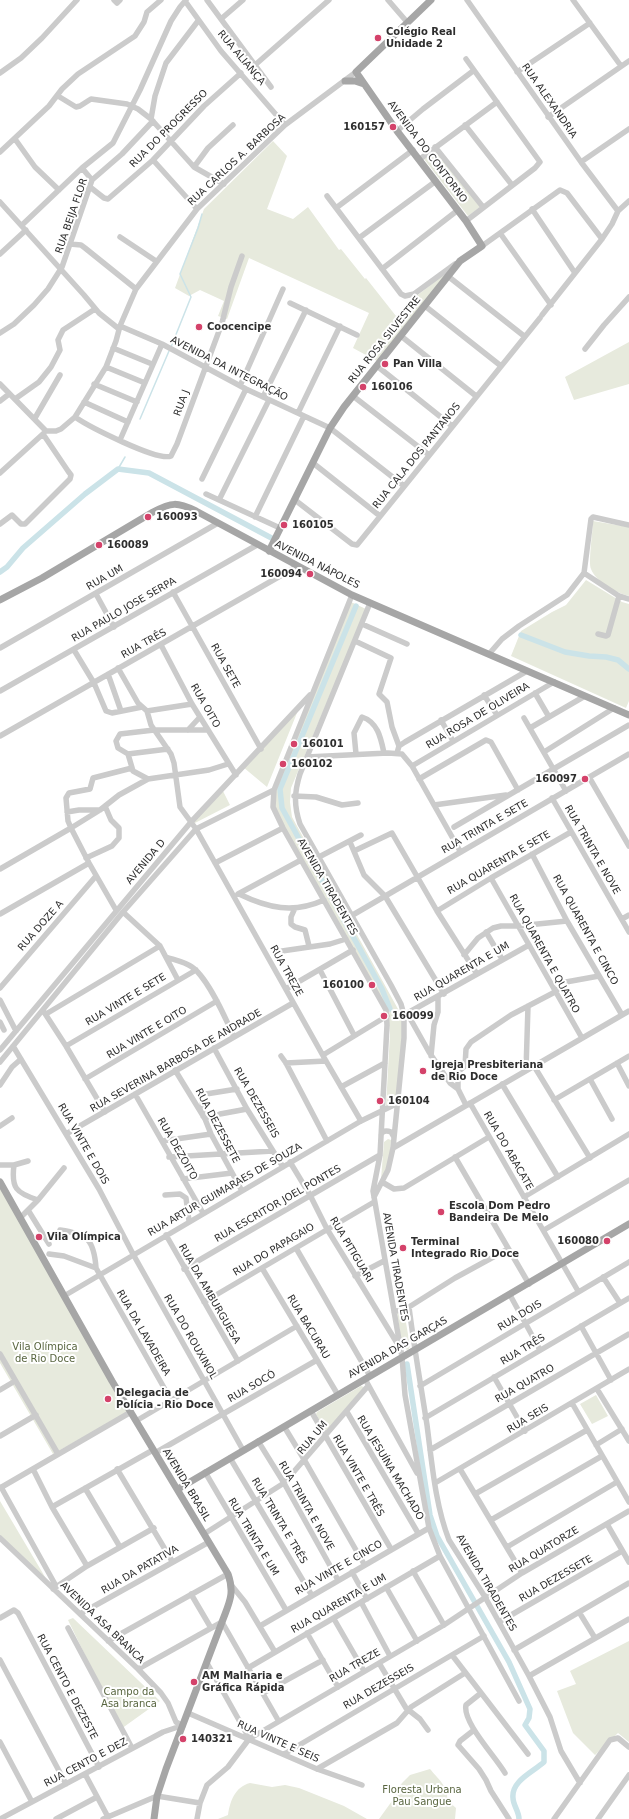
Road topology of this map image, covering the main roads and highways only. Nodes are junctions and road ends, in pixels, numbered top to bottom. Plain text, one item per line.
1 (430, 0) edge
2 (345, 80) road end
3 (364, 84) junction
4 (482, 246) joint
5 (270, 549) junction
6 (0, 600) edge
7 (629, 715) edge
8 (0, 1182) edge
9 (629, 1224) edge
10 (178, 1489) junction
11 (154, 1819) edge

1 - 3 main road, AVENIDA DO CONTORNO
2 - 3 main road
3 - 4 main road, AVENIDA DO CONTORNO
4 - 5 main road, RUA ROSA SILVESTRE
5 - 6 main road, AVENIDA NÁPOLES
5 - 7 main road, AVENIDA NÁPOLES
8 - 10 main road, AVENIDA BRASIL
9 - 10 main road, AVENIDA DAS GARÇAS
10 - 11 main road, AVENIDA BRASIL

